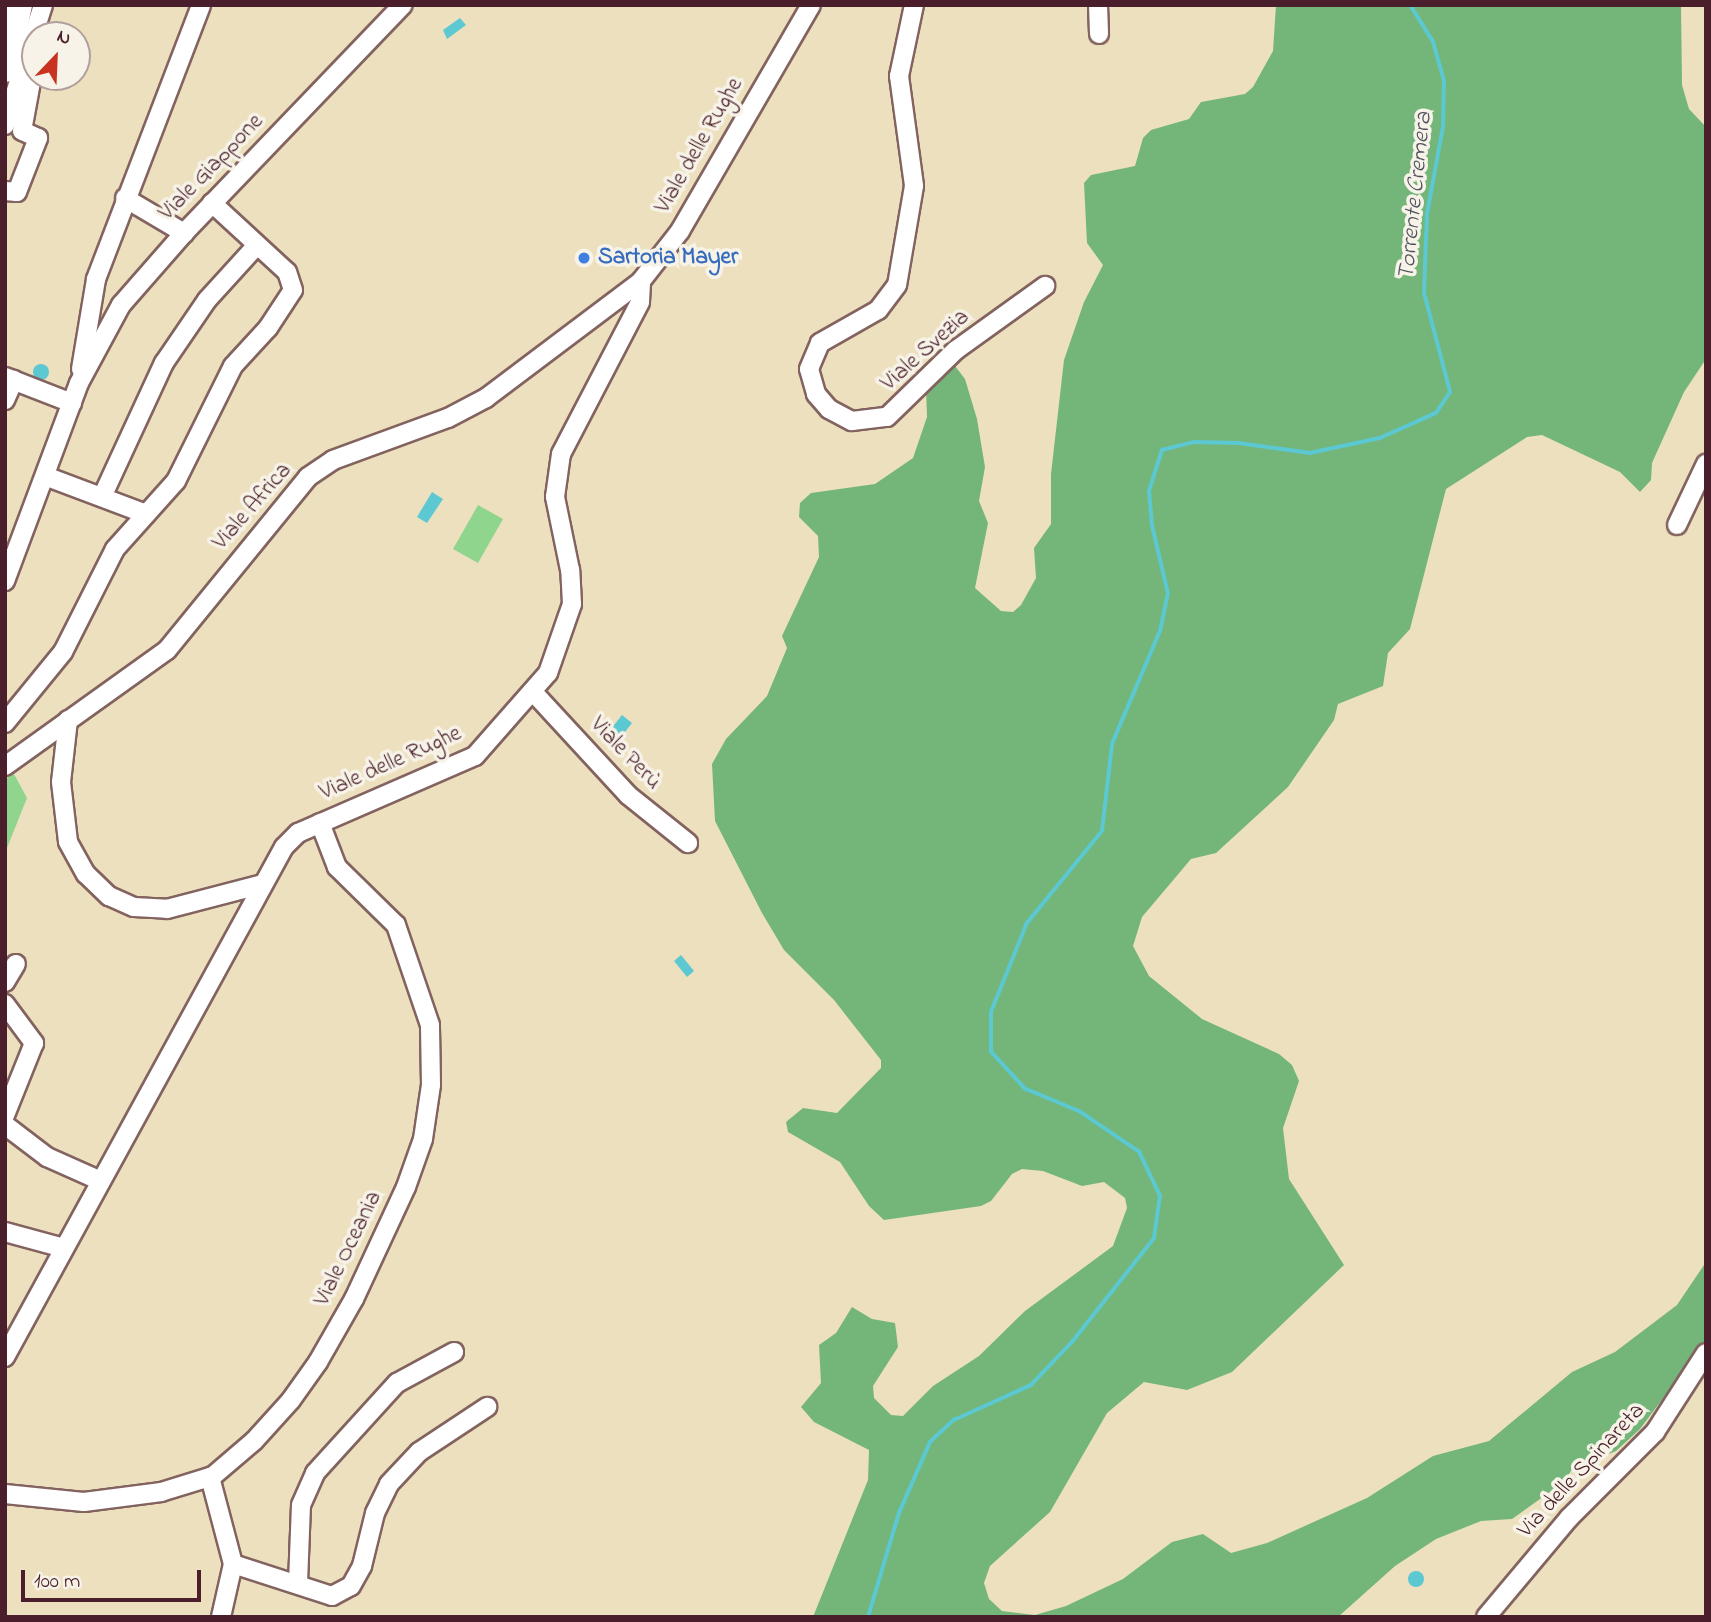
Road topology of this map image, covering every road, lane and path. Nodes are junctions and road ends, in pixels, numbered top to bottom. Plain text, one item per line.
1 (19, 5) edge
2 (43, 5) edge
3 (201, 5) edge
4 (811, 5) edge
5 (914, 5) edge
6 (1098, 5) edge
7 (401, 6) edge
8 (1099, 34) dead end
9 (5, 69) edge
10 (29, 91) edge
11 (5, 125) edge
12 (5, 191) edge
13 (125, 198) junction
14 (212, 203) junction
15 (184, 233) junction
16 (257, 245) junction
17 (641, 281) junction
18 (1045, 286) dead end
19 (10, 379) edge
20 (79, 383) junction
21 (5, 400) edge
22 (72, 402) junction
23 (1706, 464) edge
24 (45, 475) junction
25 (102, 497) junction
26 (146, 514) junction
27 (1677, 525) dead end
28 (5, 581) edge
29 (534, 693) junction
30 (68, 720) junction
31 (5, 723) edge
32 (5, 766) edge
33 (320, 823) junction
34 (688, 843) dead end
35 (263, 884) junction
36 (16, 964) dead end
37 (5, 982) edge
38 (5, 1004) edge
39 (5, 1115) edge
40 (5, 1125) edge
41 (100, 1181) junction
42 (5, 1232) edge
43 (64, 1248) junction
44 (454, 1352) dead end
45 (1706, 1353) edge
46 (5, 1357) edge
47 (487, 1407) dead end
48 (210, 1477) junction
49 (5, 1494) edge
50 (233, 1564) junction
51 (298, 1583) junction
52 (221, 1617) edge
53 (1486, 1617) edge

1 - 9 highway
2 - 11 street
3 - 13 street, Viale Giappone
4 - 17 street, Viale delle Rughe
5 - 18 street, Viale Svezia
6 - 8 street
7 - 14 street, Viale Giappone
10 - 12 street
13 - 15 street
13 - 20 street, Viale Giappone
14 - 15 street, Viale Giappone
14 - 16 street
15 - 20 street, Viale Giappone
16 - 25 street
16 - 26 street
17 - 29 street, Viale delle Rughe
17 - 30 street, Viale Africa
19 - 21 street
19 - 22 street
20 - 22 street, Viale Giappone
22 - 24 street, Viale Giappone
23 - 27 street
24 - 25 street
24 - 28 street, Viale Giappone
25 - 26 street
26 - 31 street
29 - 33 street, Viale delle Rughe
29 - 34 street, Viale Perù
30 - 32 street, Viale Africa
30 - 35 street
33 - 35 street, Viale delle Rughe
33 - 48 street, Viale Oceania
35 - 41 street, Viale delle Rughe
36 - 37 street
38 - 39 street
40 - 41 street
41 - 43 street, Viale delle Rughe
42 - 43 street
43 - 46 street, Viale delle Rughe
44 - 51 street
45 - 53 street, Via delle Spinareta
47 - 51 street
48 - 49 street, Viale Oceania
48 - 50 street
50 - 51 street
50 - 52 street

